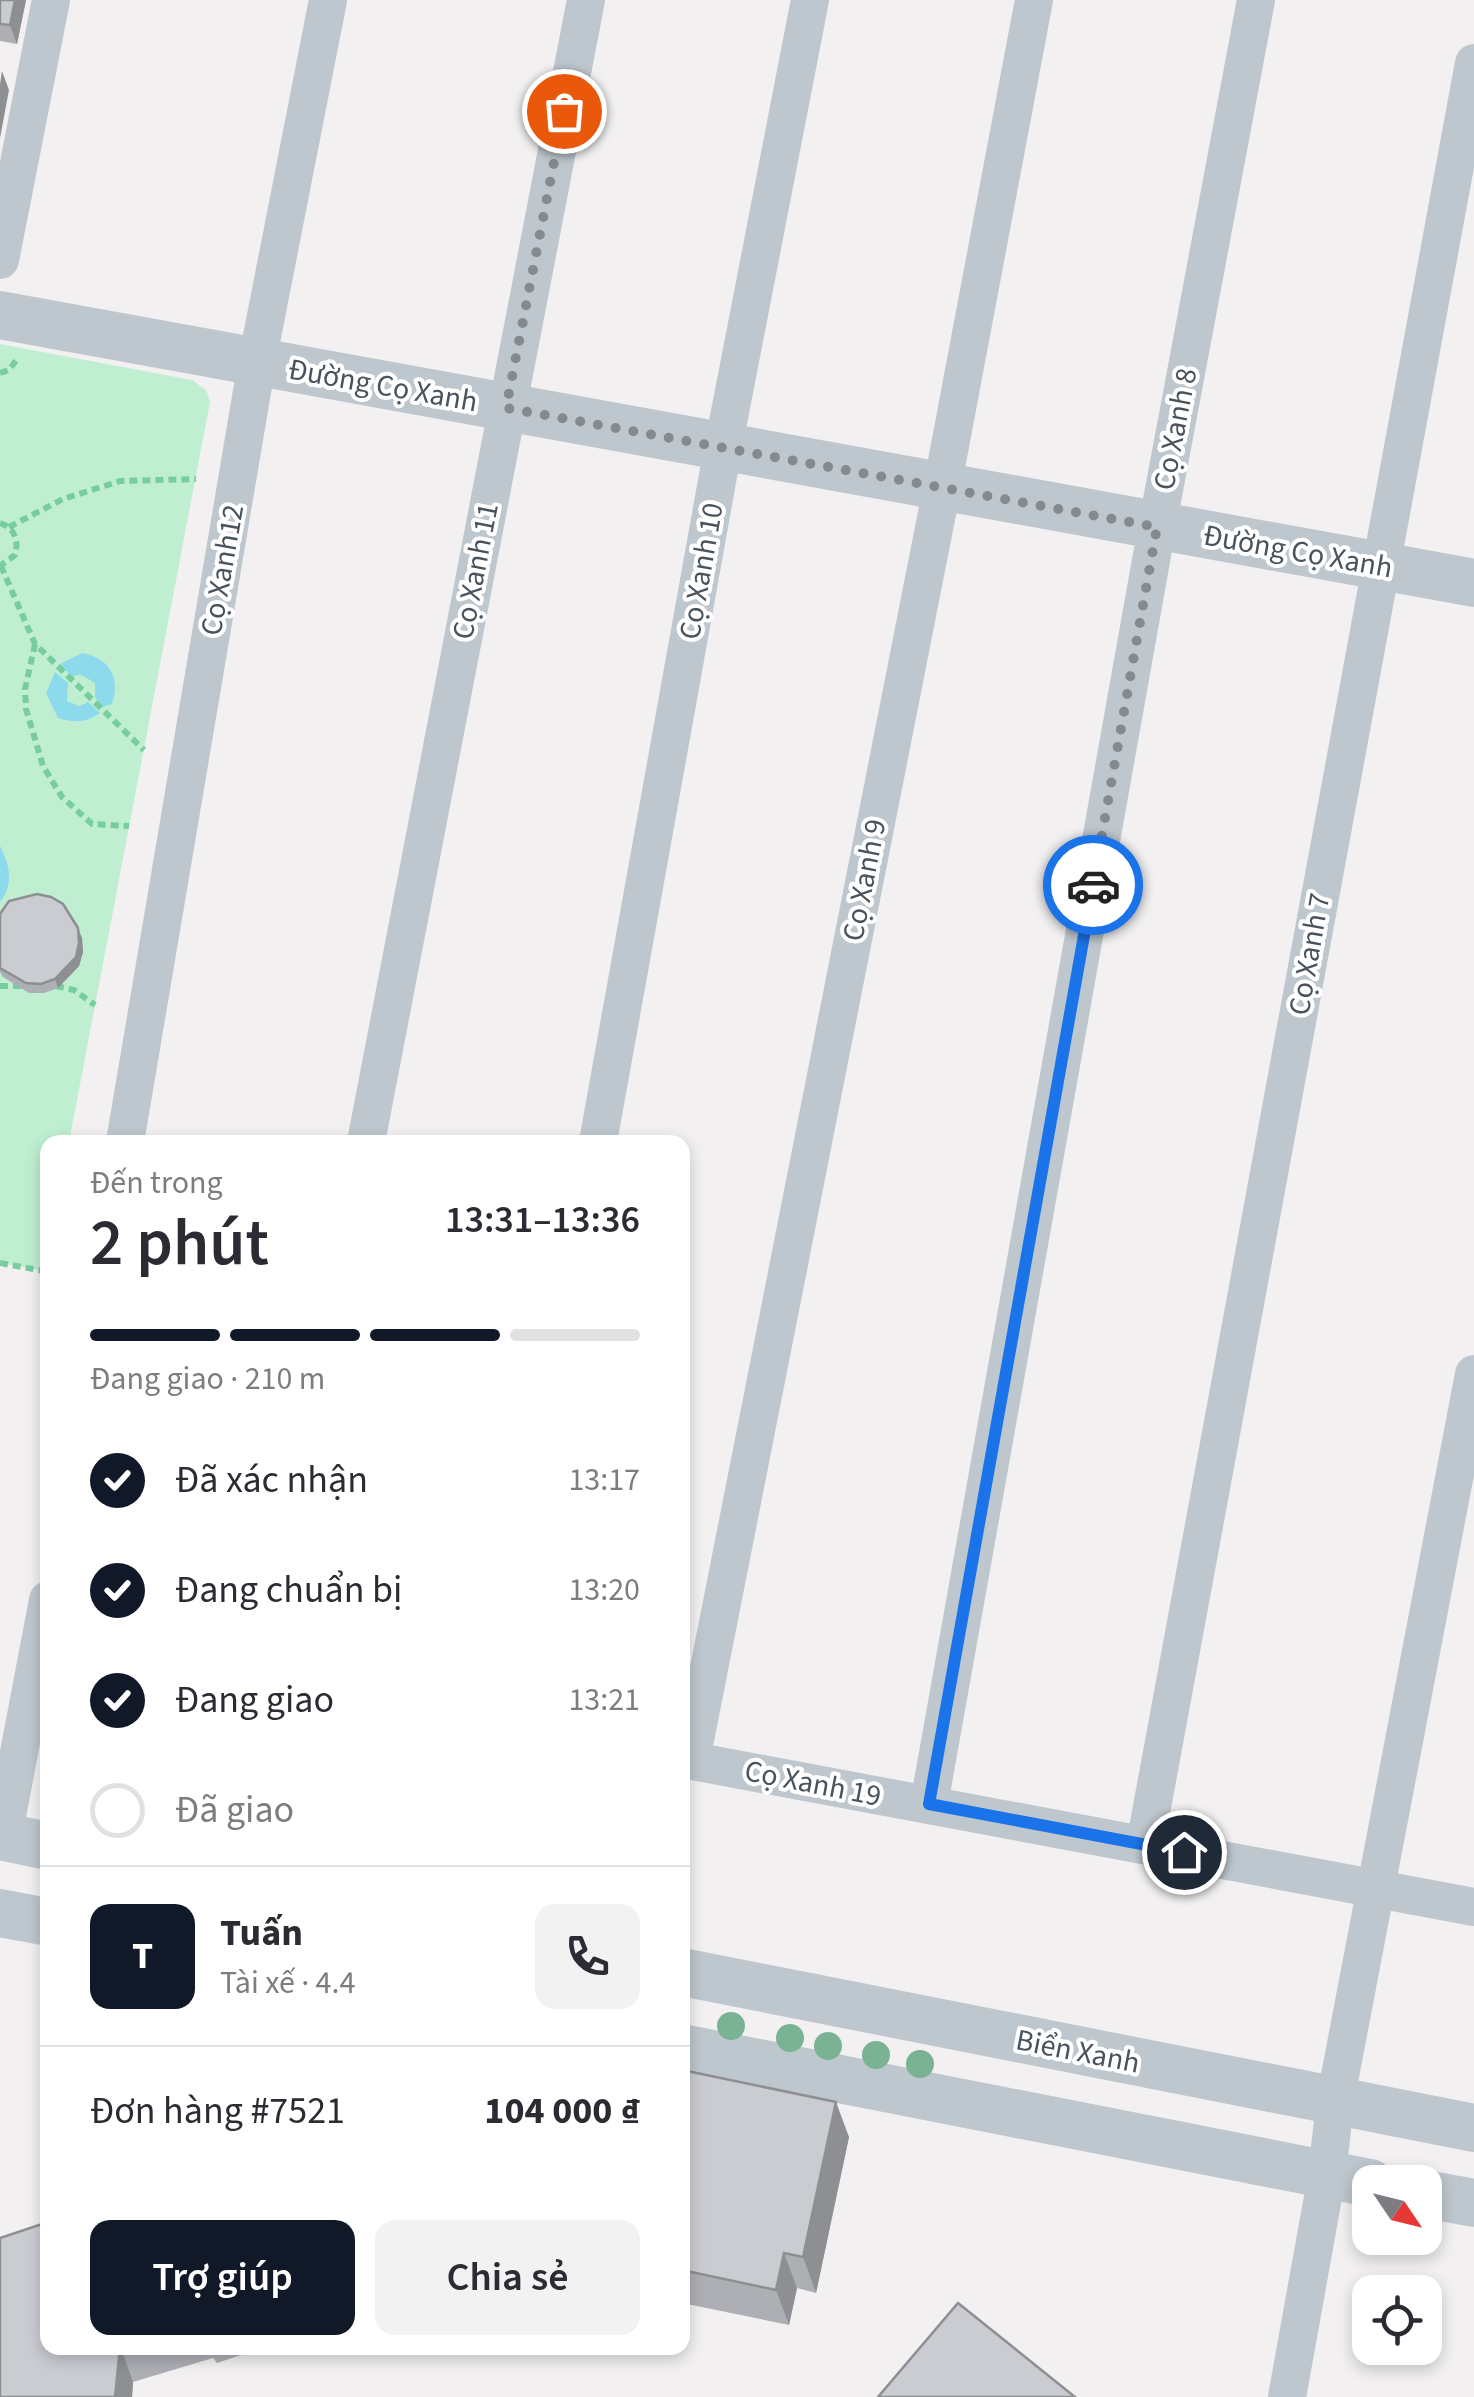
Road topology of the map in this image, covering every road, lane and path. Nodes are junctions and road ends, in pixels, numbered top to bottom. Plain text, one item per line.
1 (51, 0) edge
2 (328, 0) edge
3 (586, 0) edge
4 (810, 0) edge
5 (1034, 0) edge
6 (1256, 0) edge
7 (1474, 63) edge
8 (0, 260) edge
9 (0, 315) edge
10 (257, 362) junction
11 (506, 408) junction
12 (723, 448) junction
13 (196, 478) dead end
14 (942, 488) junction
15 (0, 522) edge
16 (9, 526) junction
17 (1157, 527) junction
18 (1380, 564) junction
19 (0, 566) edge
20 (1474, 582) edge
21 (35, 644) junction
22 (144, 750) dead end
23 (130, 826) dead end
24 (45, 984) edge
25 (32, 985) edge
26 (0, 986) edge
27 (95, 1005) dead end
28 (126, 1135) edge
29 (367, 1135) edge
30 (599, 1135) edge
31 (0, 1263) edge
32 (40, 1270) edge
33 (1474, 1374) edge
34 (40, 1665) edge
35 (690, 1744) edge
36 (690, 1760) edge
37 (929, 1804) junction
38 (13, 1844) edge
39 (1145, 1845) junction
40 (1375, 1888) junction
41 (1474, 1906) edge
42 (0, 1913) edge
43 (40, 1920) edge
44 (690, 1974) edge
45 (690, 2050) edge
46 (1334, 2102) junction
47 (1474, 2128) edge
48 (1348, 2179) edge
49 (1442, 2197) edge
50 (1474, 2203) edge
51 (1287, 2397) edge

1 - 8 street
2 - 10 street, Cọ Xanh12
3 - 11 street, Cọ Xanh 11
4 - 12 street, Cọ Xanh 10
5 - 14 street, Cọ Xanh 9
6 - 17 street, Cọ Xanh 8
7 - 18 street, Cọ Xanh 7
9 - 10 street, Đường Cọ Xanh
10 - 11 street, Đường Cọ Xanh
10 - 28 street, Cọ Xanh12
11 - 12 street, Đường Cọ Xanh
11 - 29 street, Cọ Xanh 11
12 - 14 street, Đường Cọ Xanh
12 - 30 street, Cọ Xanh 10
13 - 16 path
14 - 17 street, Đường Cọ Xanh
14 - 35 street, Cọ Xanh 9
15 - 16 path
16 - 19 path
17 - 18 street, Đường Cọ Xanh
17 - 37 street, Cọ Xanh 8
18 - 20 street, Đường Cọ Xanh
18 - 39 street, Cọ Xanh 7
19 - 21 path
21 - 22 path
21 - 23 path
24 - 27 path
25 - 26 path
31 - 32 path
33 - 40 street
34 - 38 street
36 - 37 street, Cọ Xanh 19
37 - 39 street, Cọ Xanh 19
39 - 40 street, Cọ Xanh 19
40 - 41 street, Cọ Xanh 19
40 - 46 street
42 - 43 street
44 - 46 street, Biển Xanh
45 - 48 street
46 - 47 street, Biển Xanh
46 - 48 street
48 - 51 street
49 - 50 street

